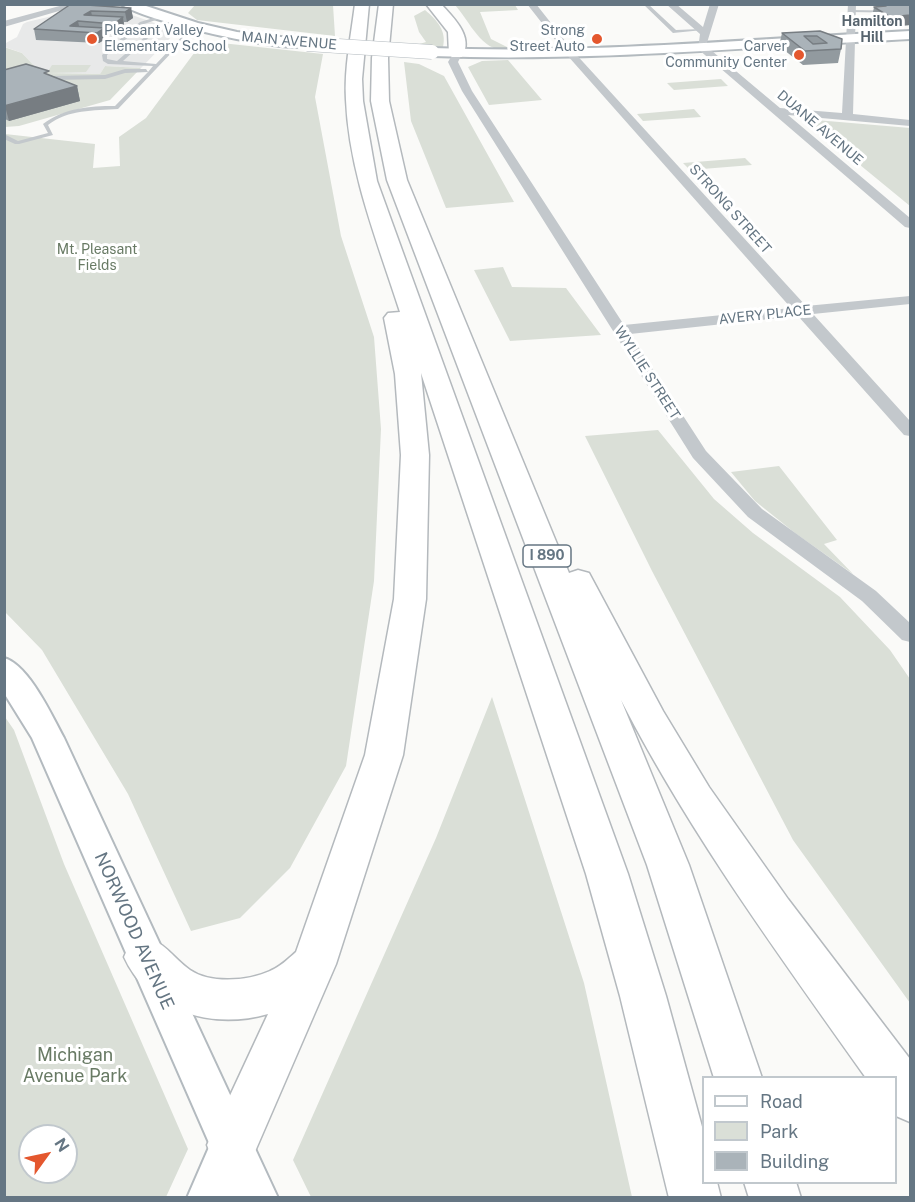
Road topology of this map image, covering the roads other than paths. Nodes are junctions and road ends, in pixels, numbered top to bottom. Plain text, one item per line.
1 (362, 4) edge
2 (386, 4) edge
3 (433, 4) edge
4 (531, 4) edge
5 (645, 4) edge
6 (670, 4) edge
7 (715, 4) edge
8 (77, 7) edge
9 (128, 8) edge
10 (852, 8) edge
11 (910, 12) edge
12 (160, 17) junction
13 (4, 24) edge
14 (193, 28) junction
15 (154, 30) dead end
16 (703, 32) junction
17 (910, 35) edge
18 (852, 38) junction
19 (701, 47) junction
20 (570, 53) junction
21 (457, 54) junction
22 (117, 63) junction
23 (155, 65) junction
24 (150, 72) junction
25 (50, 78) edge
26 (777, 111) junction
27 (846, 117) junction
28 (910, 123) edge
29 (4, 136) edge
30 (17, 143) junction
31 (4, 147) edge
32 (910, 224) edge
33 (390, 248) junction
34 (910, 300) edge
35 (802, 312) junction
36 (619, 330) junction
37 (479, 387) junction
38 (910, 431) edge
39 (910, 635) edge
40 (4, 669) edge
41 (146, 957) junction
42 (314, 964) junction
43 (738, 1076) edge
44 (894, 1076) edge
45 (897, 1080) edge
46 (910, 1098) edge
47 (232, 1145) junction
48 (209, 1197) edge
49 (256, 1197) edge
50 (695, 1197) edge

1 - 33 highway, I 890
2 - 37 highway, I 890
3 - 21 highway
4 - 20 street, STRONG STREET
5 - 16 lane
6 - 16 street
7 - 16 street
8 - 13 street
9 - 12 street, MAIN AVENUE
10 - 11 lane
10 - 18 street
12 - 14 street, MAIN AVENUE
12 - 22 lane
14 - 21 street, MAIN AVENUE, bridge
14 - 23 lane
15 - 22 lane
16 - 19 street
17 - 18 street, MAIN AVENUE
18 - 19 street, MAIN AVENUE
18 - 27 street
19 - 20 street, MAIN AVENUE
19 - 26 street, DUANE AVENUE
20 - 21 street, MAIN AVENUE
20 - 35 street, STRONG STREET
21 - 36 street, WYLLIE STREET
22 - 23 lane
23 - 24 lane
24 - 25 lane
24 - 30 lane
26 - 27 street
26 - 32 street, DUANE AVENUE
27 - 28 street
29 - 30 lane
30 - 31 lane
33 - 42 highway
33 - 50 highway, I 890
34 - 35 street, AVERY PLACE
35 - 36 street, AVERY PLACE
35 - 38 street, STRONG STREET
36 - 39 street, WYLLIE STREET
37 - 43 highway, I 890
37 - 44 highway
40 - 41 street, NORWOOD AVENUE
41 - 42 highway
41 - 47 street, NORWOOD AVENUE
42 - 47 highway
45 - 46 highway
47 - 48 street
47 - 49 street, NORWOOD AVENUE

